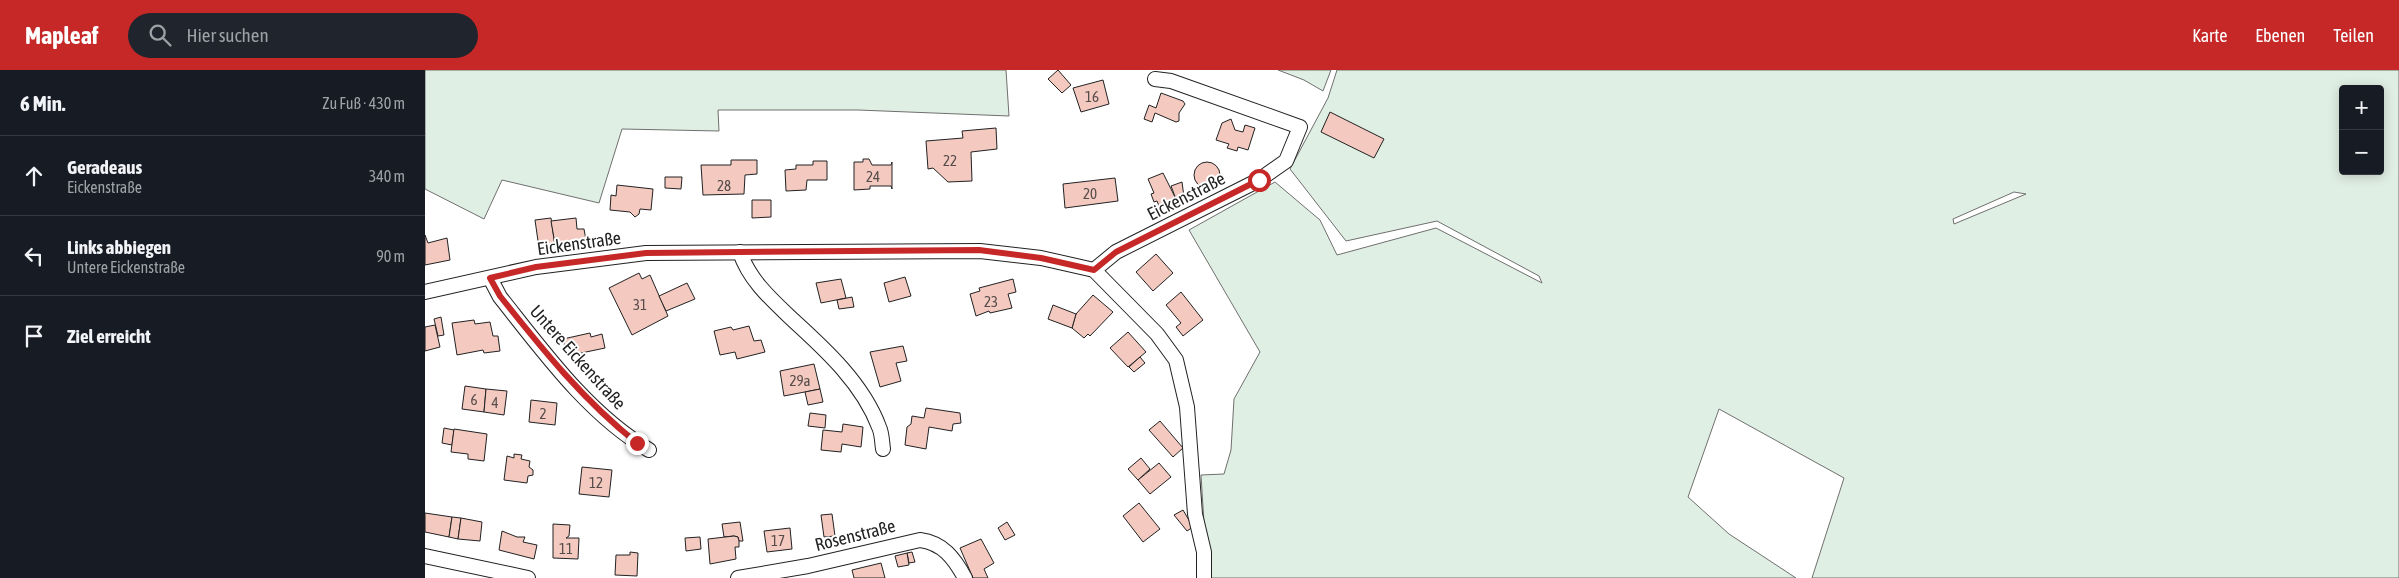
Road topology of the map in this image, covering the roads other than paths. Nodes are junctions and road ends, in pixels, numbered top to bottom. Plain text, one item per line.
1 (1155, 79) dead end
2 (740, 252) junction
3 (1094, 270) junction
4 (490, 278) junction
5 (425, 292) edge
6 (883, 449) dead end
7 (649, 450) dead end
8 (425, 556) edge
9 (527, 578) edge
10 (738, 578) edge
11 (965, 578) edge
12 (1204, 578) edge

1 - 3 street, Eickenstraße
2 - 3 street, Eickenstraße
2 - 4 street, Eickenstraße
2 - 6 street
3 - 12 street
4 - 5 street, Eickenstraße
4 - 7 street, Untere Eickenstraße
8 - 9 street
10 - 11 street, Rosenstraße

